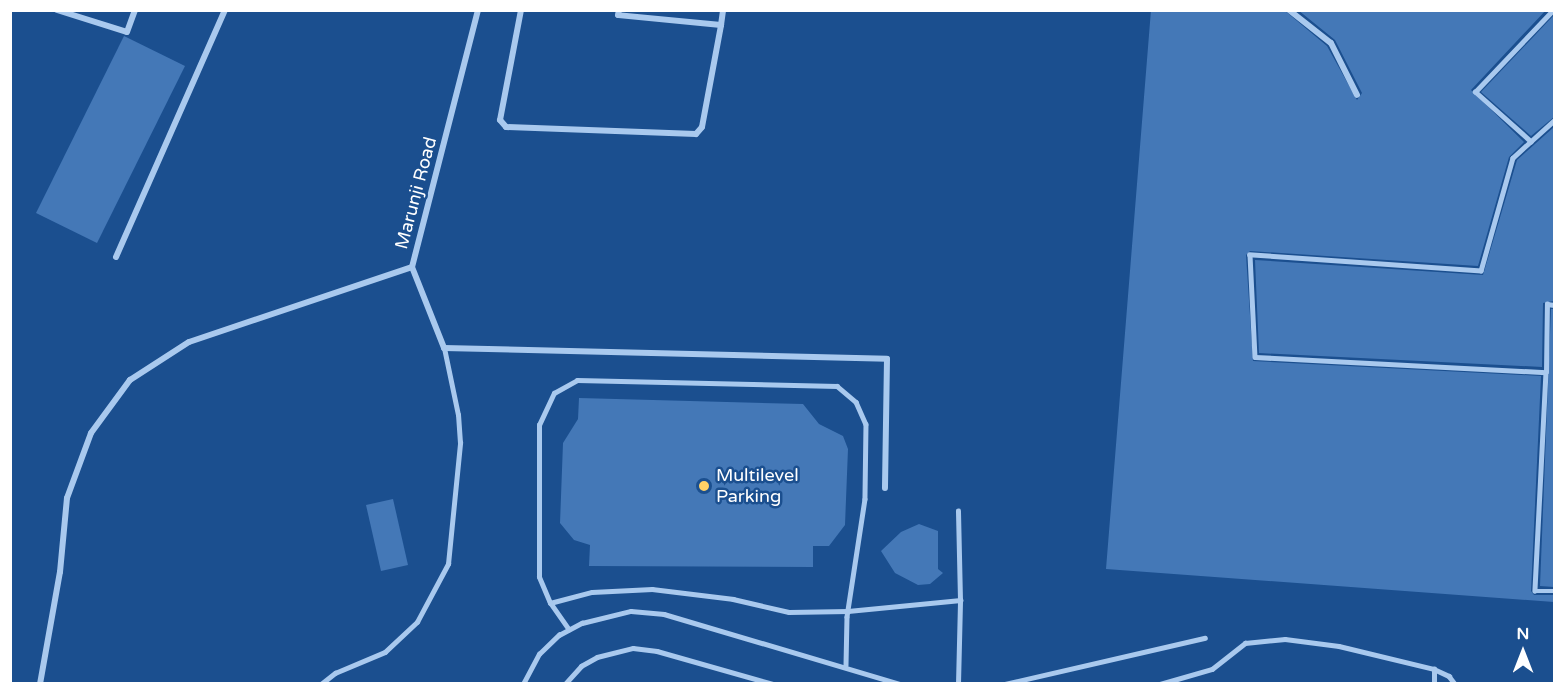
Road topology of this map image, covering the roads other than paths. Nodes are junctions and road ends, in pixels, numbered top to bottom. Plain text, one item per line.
1 (57, 10) edge
2 (135, 10) edge
3 (225, 10) edge
4 (478, 10) edge
5 (521, 10) edge
6 (619, 10) edge
7 (723, 10) edge
8 (1289, 10) edge
9 (1553, 10) edge
10 (721, 25) junction
11 (1357, 94) dead end
12 (1554, 121) edge
13 (1531, 142) junction
14 (116, 257) dead end
15 (412, 267) junction
16 (1554, 304) edge
17 (444, 348) junction
18 (1546, 372) junction
19 (885, 488) dead end
20 (958, 511) dead end
21 (1554, 591) edge
22 (960, 600) junction
23 (550, 603) junction
24 (848, 611) junction
25 (569, 630) junction
26 (1205, 638) dead end
27 (846, 665) junction
28 (1434, 669) junction
29 (40, 684) edge
30 (321, 684) edge
31 (523, 684) edge
32 (565, 684) edge
33 (773, 684) edge
34 (901, 684) edge
35 (958, 684) edge
36 (1005, 684) edge
37 (1160, 684) edge
38 (1434, 684) edge
39 (1455, 684) edge

1 - 2 street
3 - 14 street
4 - 15 street, Marunji Road
5 - 10 street
6 - 10 street
7 - 10 street
8 - 11 street
9 - 13 lane
12 - 13 lane
13 - 18 lane
15 - 17 street, Marunji Road
15 - 29 street
16 - 18 lane
17 - 19 street
17 - 30 lane, Marunji Road
18 - 21 lane
20 - 22 lane
22 - 24 lane
22 - 35 lane
23 - 24 lane
23 - 24 lane
23 - 25 lane
24 - 27 lane
25 - 27 lane
25 - 31 lane
26 - 36 lane
27 - 34 lane
28 - 37 lane
28 - 38 lane
28 - 39 lane
32 - 33 lane

